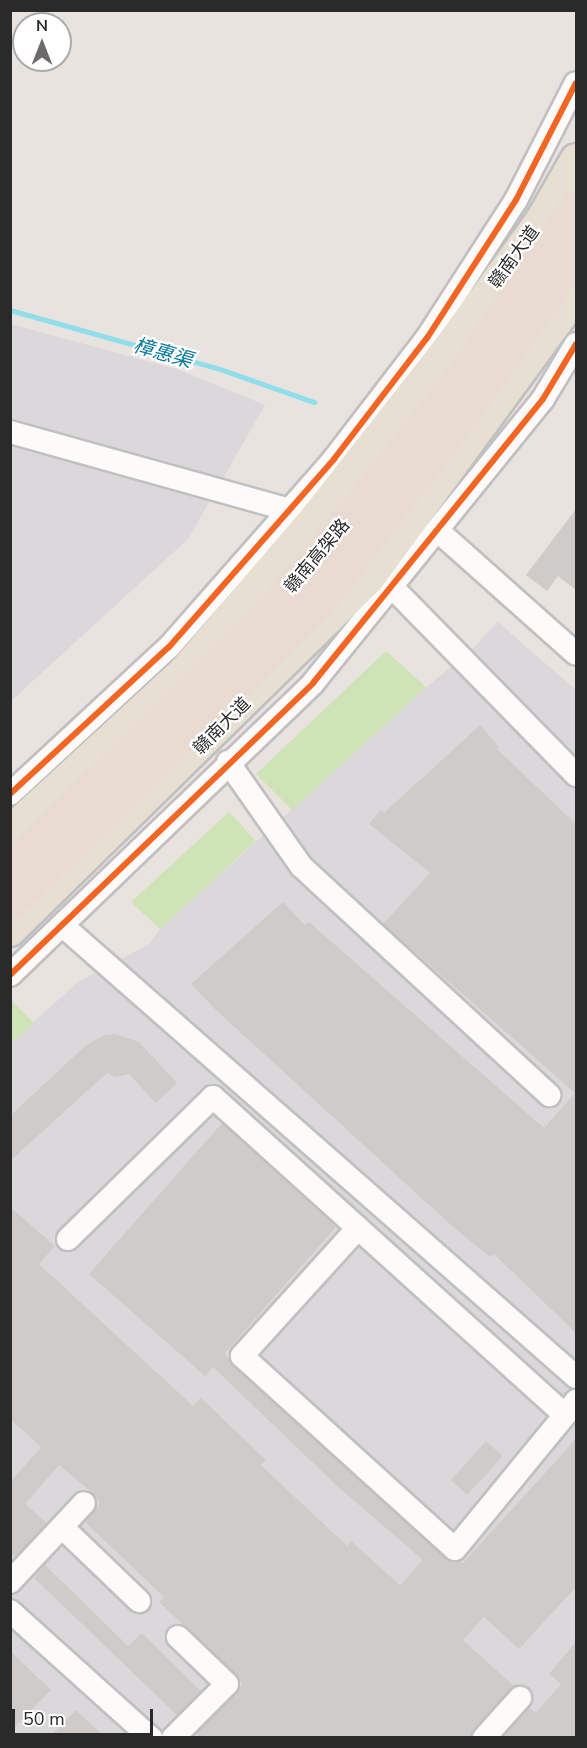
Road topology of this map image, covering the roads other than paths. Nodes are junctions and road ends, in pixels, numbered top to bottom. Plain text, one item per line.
1 (576, 83) edge
2 (576, 159) edge
3 (576, 205) edge
4 (576, 245) edge
5 (576, 296) edge
6 (576, 344) edge
7 (436, 345) junction
8 (10, 432) edge
9 (346, 461) junction
10 (289, 510) junction
11 (429, 519) junction
12 (390, 585) junction
13 (576, 654) edge
14 (228, 762) junction
15 (576, 775) edge
16 (10, 794) edge
17 (10, 831) edge
18 (10, 868) edge
19 (10, 903) edge
20 (63, 926) junction
21 (10, 931) edge
22 (10, 975) edge
23 (549, 1095) dead end
24 (358, 1228) junction
25 (68, 1239) dead end
26 (576, 1377) edge
27 (570, 1408) edge
28 (84, 1503) dead end
29 (62, 1527) junction
30 (10, 1582) edge
31 (139, 1601) dead end
32 (10, 1611) edge
33 (178, 1637) dead end
34 (520, 1698) dead end
35 (151, 1737) edge
36 (173, 1737) edge
37 (484, 1737) edge

1 - 7 street
2 - 7 main road, 赣南大道
3 - 18 highway, 赣南高架路
4 - 19 highway, 赣南高架路
5 - 11 main road, 赣南大道
6 - 11 street
7 - 9 main road, 赣南大道
8 - 10 street
9 - 10 street
9 - 17 main road
10 - 16 street
11 - 12 street
11 - 13 street
11 - 21 main road, 赣南大道
12 - 14 street
12 - 15 street
14 - 20 street
14 - 23 street
20 - 22 street
20 - 26 street
24 - 25 street
24 - 27 street
24 - 27 street
28 - 29 street
29 - 30 street
29 - 31 street
32 - 35 street
33 - 36 street
34 - 37 street

